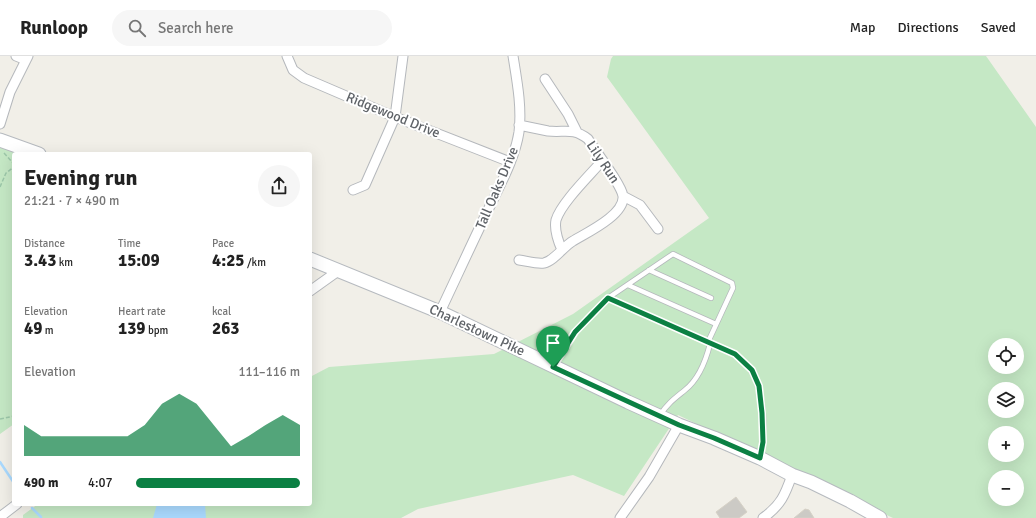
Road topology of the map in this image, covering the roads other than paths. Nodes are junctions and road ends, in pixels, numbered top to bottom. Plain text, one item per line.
1 (16, 56) edge
2 (286, 56) edge
3 (403, 56) edge
4 (513, 56) edge
5 (27, 58) edge
6 (545, 79) dead end
7 (395, 117) junction
8 (0, 124) edge
9 (519, 126) junction
10 (577, 132) junction
11 (0, 140) edge
12 (34, 152) edge
13 (602, 161) junction
14 (510, 162) junction
15 (353, 190) dead end
16 (623, 196) junction
17 (658, 229) dead end
18 (562, 250) junction
19 (312, 260) edge
20 (519, 260) dead end
21 (649, 270) junction
22 (338, 271) junction
23 (628, 285) junction
24 (312, 290) edge
25 (608, 298) junction
26 (711, 298) dead end
27 (440, 312) junction
28 (716, 324) junction
29 (709, 343) junction
30 (553, 367) junction
31 (659, 416) junction
32 (679, 425) junction
33 (760, 458) junction
34 (792, 475) junction
35 (14, 506) edge
36 (0, 517) edge
37 (620, 518) edge
38 (763, 518) edge
39 (880, 518) edge

1 - 5 street
2 - 7 street, Ridgewood Drive
3 - 7 street
4 - 9 street, Tall Oaks Drive
5 - 8 street
6 - 10 street
7 - 14 street, Ridgewood Drive
7 - 15 street
9 - 10 street, Lily Run
9 - 14 street, Tall Oaks Drive
10 - 13 street, Lily Run
11 - 12 street
13 - 16 street, Lily Run
13 - 18 street
14 - 27 street, Tall Oaks Drive
16 - 17 street
16 - 18 street, Lily Run
18 - 20 street, Lily Run
19 - 22 street, Charlestown Pike
21 - 23 lane
21 - 26 lane
21 - 28 lane
22 - 24 street
22 - 27 street, Charlestown Pike
23 - 25 lane
23 - 28 lane
25 - 29 lane
25 - 30 lane
27 - 30 street, Charlestown Pike
28 - 29 lane
29 - 31 lane
29 - 33 lane
30 - 31 street, Charlestown Pike
31 - 32 street, Charlestown Pike
32 - 33 street, Charlestown Pike
32 - 37 street
33 - 34 street, Charlestown Pike
34 - 38 street
34 - 39 street, Charlestown Pike
35 - 36 street

